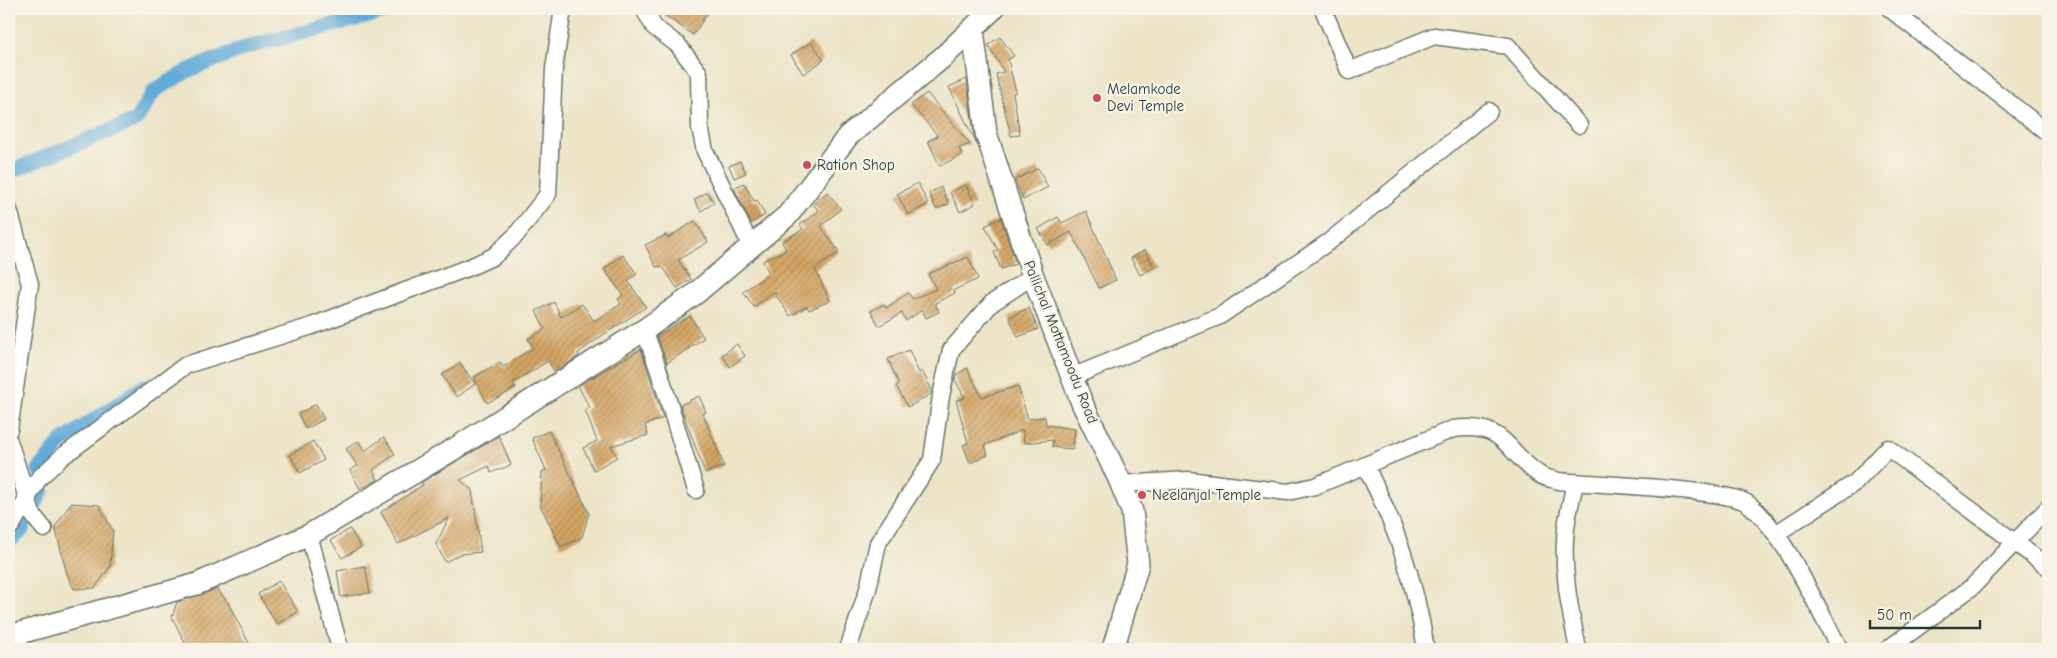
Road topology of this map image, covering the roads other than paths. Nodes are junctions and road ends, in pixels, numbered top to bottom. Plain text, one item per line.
1 (563, 9) edge
2 (644, 9) edge
3 (993, 9) edge
4 (1323, 9) edge
5 (1890, 9) edge
6 (972, 30) junction
7 (1489, 111) dead end
8 (1579, 125) dead end
9 (2048, 133) edge
10 (9, 210) edge
11 (752, 248) junction
12 (1033, 276) junction
13 (644, 330) junction
14 (1072, 377) junction
15 (9, 430) edge
16 (9, 441) edge
17 (1366, 467) junction
18 (1575, 482) junction
19 (1121, 484) junction
20 (696, 490) dead end
21 (27, 499) junction
22 (2048, 508) edge
23 (9, 527) edge
24 (44, 529) dead end
25 (1777, 534) junction
26 (309, 535) junction
27 (2016, 541) junction
28 (2048, 567) edge
29 (9, 636) edge
30 (340, 649) edge
31 (848, 649) edge
32 (1113, 649) edge
33 (1426, 649) edge
34 (1578, 649) edge
35 (1840, 649) edge
36 (1888, 649) edge

1 - 21 street
2 - 11 street
3 - 6 street
4 - 8 street
5 - 9 street
6 - 11 street
6 - 12 street, Pallichal Mottamoodu Road
7 - 14 street
10 - 15 street
11 - 13 street
12 - 14 street, Pallichal Mottamoodu Road
12 - 31 street
13 - 20 street
13 - 26 street
14 - 19 street, Pallichal Mottamoodu Road
16 - 21 street
17 - 18 street
17 - 19 street
17 - 33 street
18 - 25 street
18 - 34 street
19 - 32 street, Pallichal Mottamoodu Road
21 - 23 street
21 - 24 street
22 - 27 street
25 - 27 street
25 - 35 street
26 - 29 street
26 - 30 street
27 - 28 street
27 - 36 street

